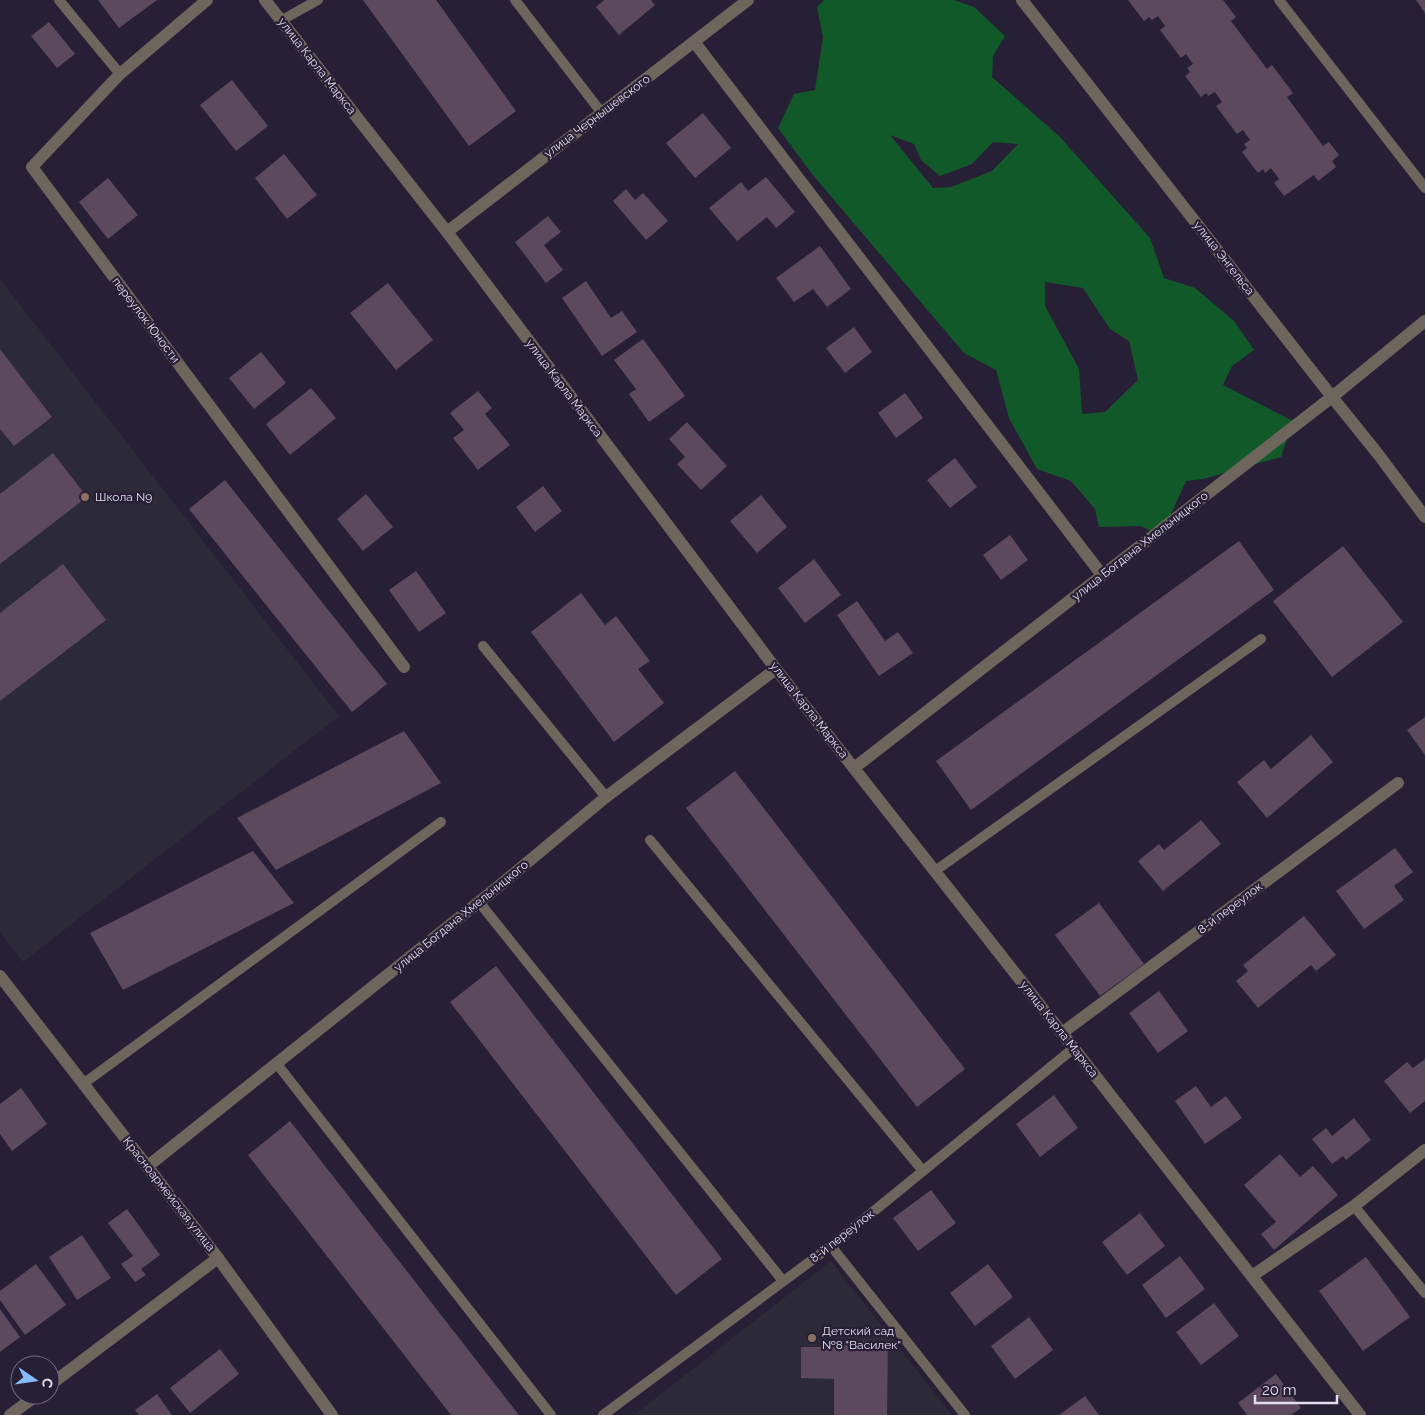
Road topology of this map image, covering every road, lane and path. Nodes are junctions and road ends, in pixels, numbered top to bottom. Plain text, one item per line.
1 (59, 0) edge
2 (207, 0) edge
3 (265, 0) edge
4 (318, 0) edge
5 (515, 0) edge
6 (748, 0) edge
7 (1022, 0) edge
8 (1279, 0) edge
9 (282, 20) junction
10 (694, 43) junction
11 (120, 74) junction
12 (601, 112) junction
13 (1425, 188) edge
14 (447, 232) junction
15 (1425, 321) edge
16 (1332, 397) junction
17 (1425, 517) edge
18 (1102, 575) junction
19 (1261, 639) dead end
20 (483, 646) dead end
21 (404, 667) dead end
22 (776, 669) junction
23 (854, 768) junction
24 (1398, 783) dead end
25 (606, 797) junction
26 (441, 822) dead end
27 (650, 840) dead end
28 (935, 871) junction
29 (479, 902) junction
30 (0, 976) edge
31 (1062, 1033) junction
32 (1074, 1048) junction
33 (277, 1064) junction
34 (83, 1084) junction
35 (1425, 1150) edge
36 (148, 1166) junction
37 (923, 1171) junction
38 (1354, 1206) junction
39 (831, 1246) junction
40 (218, 1258) junction
41 (1252, 1276) junction
42 (783, 1281) junction
43 (1425, 1293) edge
44 (60, 1377) edge
45 (24, 1405) edge
46 (10, 1415) edge
47 (332, 1415) edge
48 (551, 1415) edge
49 (603, 1415) edge
50 (965, 1415) edge
51 (1360, 1415) edge

1 - 11 lane
2 - 11 street, переулок Юности
3 - 9 street, улица Карла Маркса
4 - 9 lane
5 - 12 lane
6 - 10 street, улица Чернышевского
7 - 16 street, улица Энгельса
8 - 13 lane
9 - 14 street, улица Карла Маркса
10 - 12 street, улица Чернышевского
10 - 18 street
11 - 21 street, переулок Юности
12 - 14 street, улица Чернышевского
14 - 22 street, улица Карла Маркса
15 - 16 street, улица Богдана Хмельницкого
16 - 17 street, улица Энгельса
16 - 18 street, улица Богдана Хмельницкого
18 - 23 street, улица Богдана Хмельницкого
19 - 28 lane
20 - 25 lane
22 - 23 street, улица Карла Маркса
22 - 25 street, улица Богдана Хмельницкого
23 - 28 street, улица Карла Маркса
24 - 31 street, 8-й переулок
25 - 29 street, улица Богдана Хмельницкого
26 - 34 lane
27 - 37 lane
28 - 31 street, улица Карла Маркса
29 - 33 street, улица Богдана Хмельницкого
29 - 42 lane
30 - 34 street, Красноармейская улица
31 - 32 street, улица Карла Маркса
32 - 37 lane, 8-й переулок
32 - 41 street, улица Карла Маркса
33 - 36 street, улица Богдана Хмельницкого
33 - 48 lane
34 - 36 street, Красноармейская улица
35 - 38 street
36 - 40 street, Красноармейская улица
37 - 39 lane, 8-й переулок
38 - 41 street
38 - 43 lane
39 - 42 lane, 8-й переулок
39 - 50 lane
40 - 44 street
40 - 47 street, Красноармейская улица
41 - 51 street, улица Карла Маркса
42 - 49 lane, 8-й переулок
45 - 46 street

